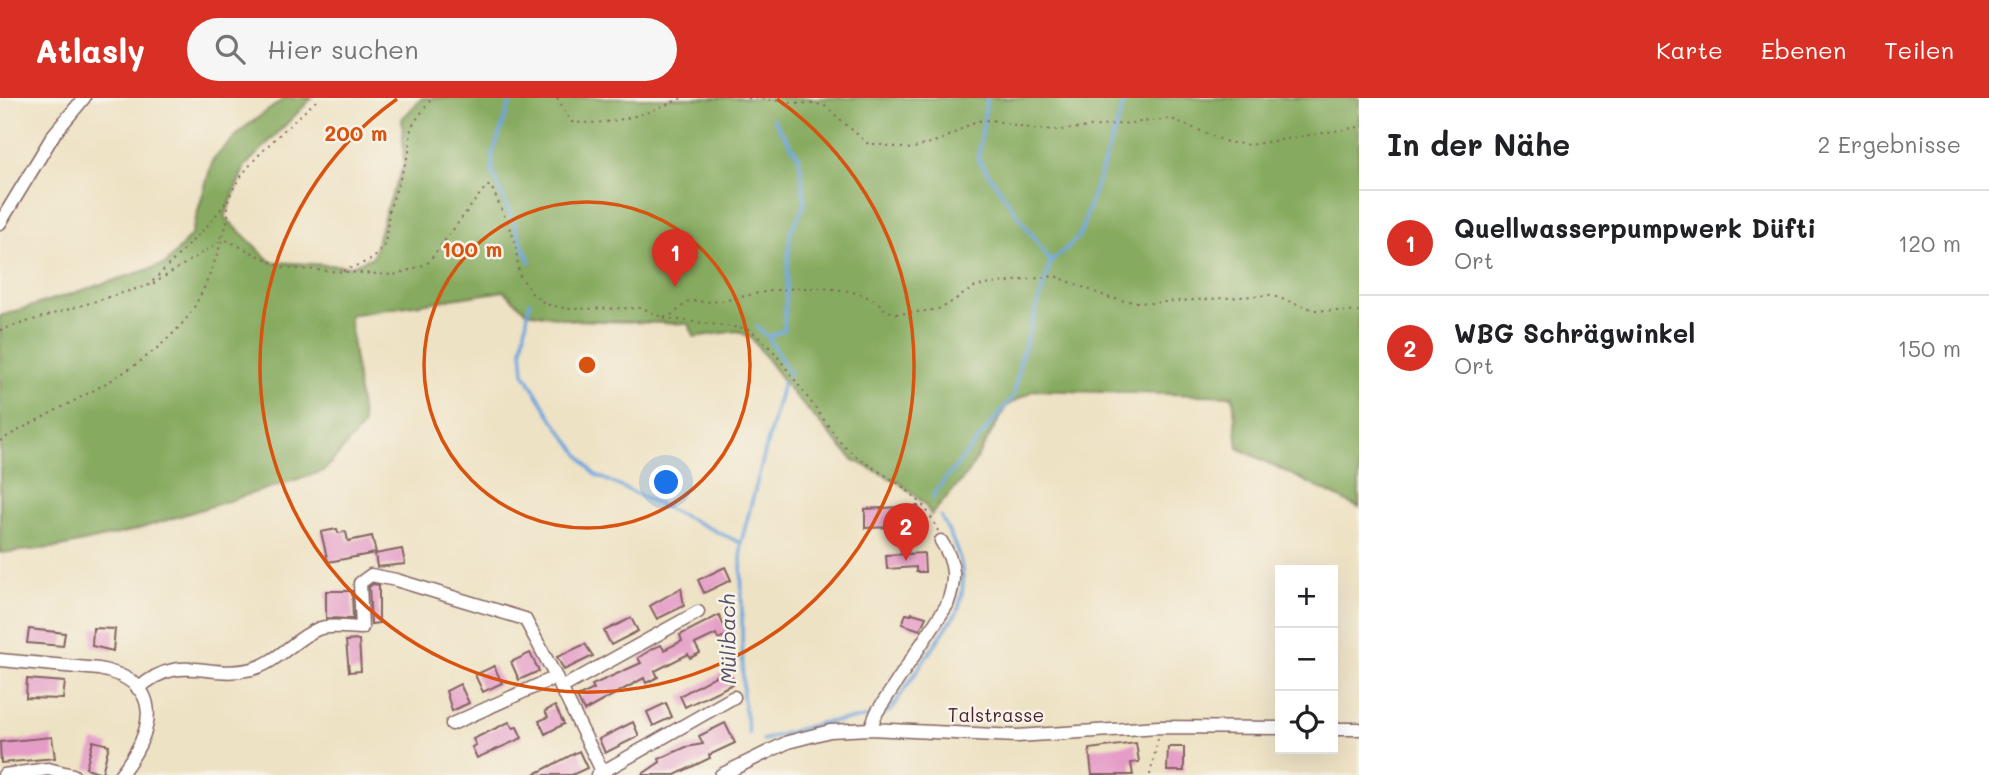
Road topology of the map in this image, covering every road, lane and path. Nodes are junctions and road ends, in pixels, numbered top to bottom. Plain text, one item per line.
1 (84, 98) edge
2 (319, 98) edge
3 (432, 98) edge
4 (682, 98) edge
5 (748, 98) edge
6 (558, 100) edge
7 (1359, 127) edge
8 (229, 198) junction
9 (0, 223) edge
10 (220, 237) junction
11 (220, 242) junction
12 (340, 272) junction
13 (149, 285) junction
14 (1359, 312) edge
15 (663, 317) junction
16 (0, 330) edge
17 (0, 441) edge
18 (941, 541) joint
19 (698, 612) dead end
20 (0, 660) edge
21 (558, 682) junction
22 (138, 689) junction
23 (734, 697) dead end
24 (873, 721) junction
25 (452, 724) dead end
26 (1159, 727) junction
27 (1275, 728) edge
28 (1338, 729) edge
29 (1359, 729) edge
30 (601, 774) edge
31 (4, 775) edge
32 (73, 775) edge
33 (120, 775) edge
34 (721, 775) edge
35 (1150, 775) edge

1 - 9 street
2 - 8 path
3 - 12 path
4 - 6 path
5 - 7 path
8 - 10 path
8 - 13 path
10 - 11 path
10 - 12 path
11 - 13 path
11 - 17 path
12 - 15 path
13 - 16 path
14 - 15 path
15 - 18 path
18 - 24 street
19 - 21 street
20 - 22 street
21 - 22 street
21 - 25 street
21 - 30 street
22 - 33 street
23 - 30 street
24 - 26 street, Talstrasse
24 - 34 street, Talstrasse
26 - 27 street, Talstrasse
26 - 35 path
28 - 29 street
31 - 32 street

